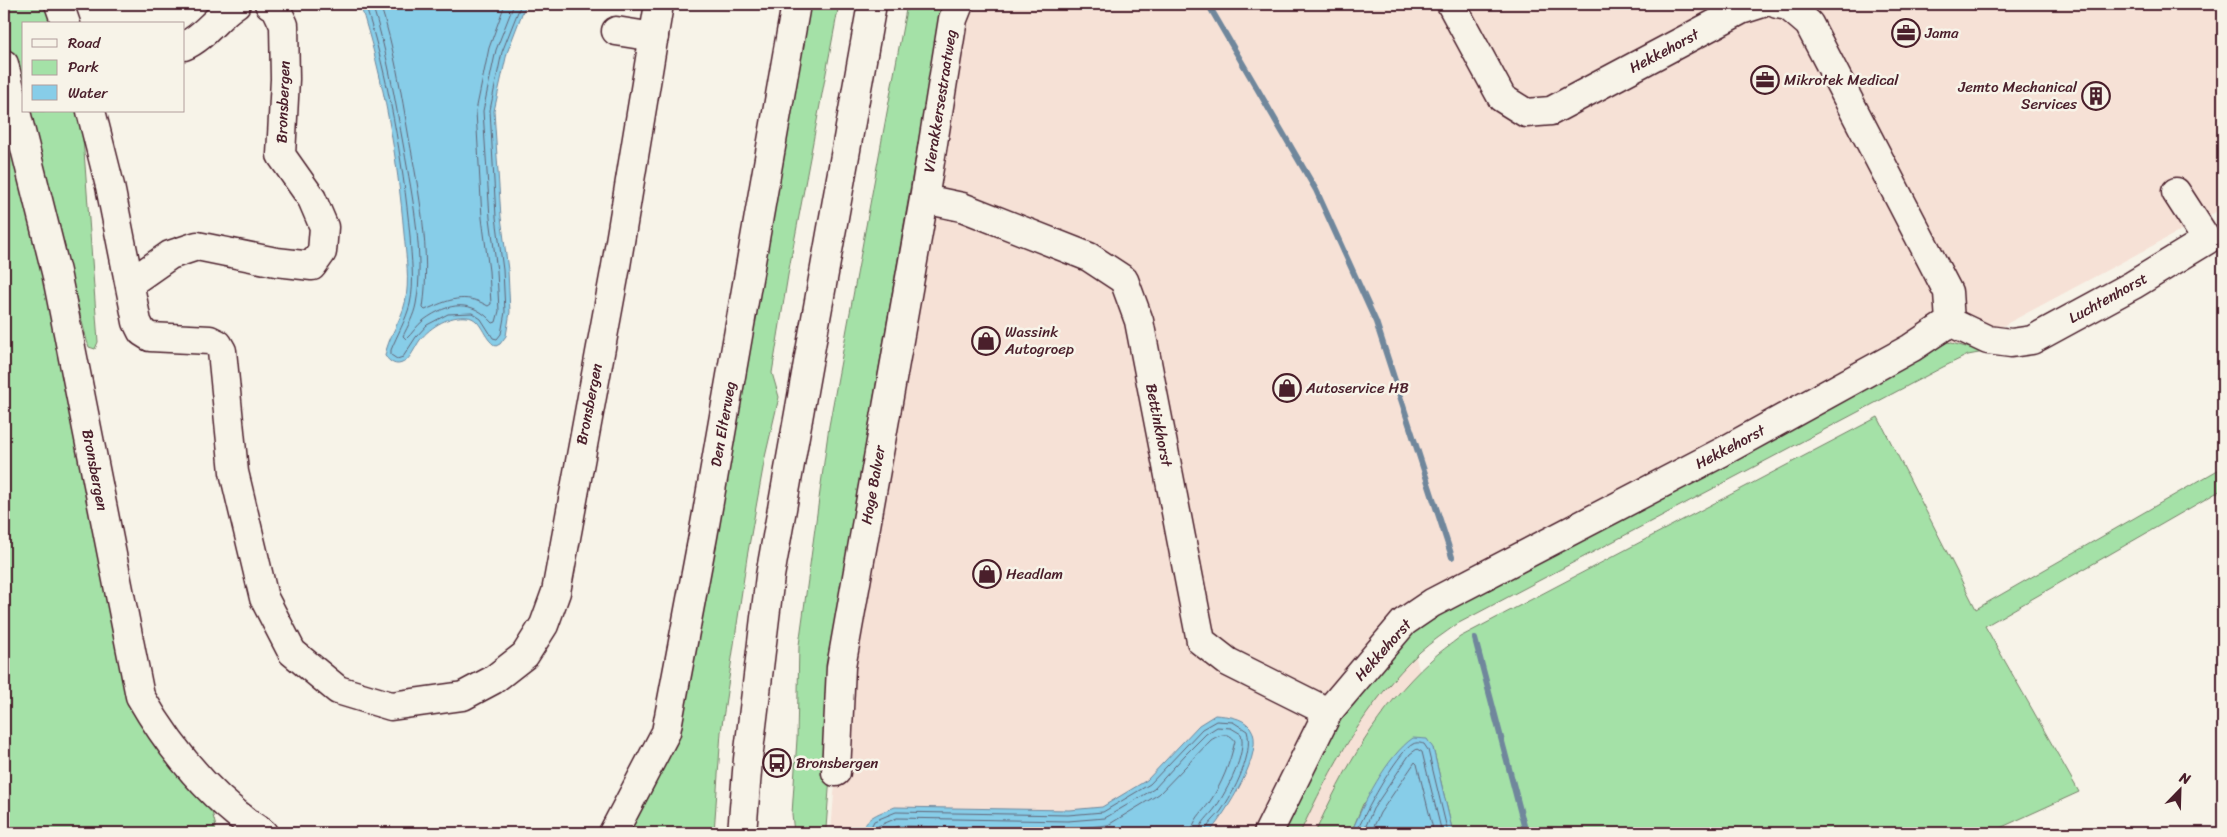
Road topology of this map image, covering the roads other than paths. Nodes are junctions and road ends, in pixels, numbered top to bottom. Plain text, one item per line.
1 (59, 4) edge
2 (236, 4) edge
3 (269, 4) edge
4 (659, 4) edge
5 (796, 4) edge
6 (872, 4) edge
7 (959, 4) edge
8 (1452, 4) edge
9 (1760, 4) edge
10 (1778, 4) edge
11 (65, 22) edge
12 (616, 31) dead end
13 (654, 37) junction
14 (185, 46) edge
15 (4, 64) edge
16 (91, 112) edge
17 (2176, 192) dead end
18 (924, 200) junction
19 (130, 283) junction
20 (1950, 322) junction
21 (1328, 712) junction
22 (836, 772) dead end
23 (230, 824) edge
24 (263, 833) edge
25 (613, 833) edge
26 (742, 833) edge
27 (1268, 833) edge

1 - 11 street
2 - 14 street
3 - 19 street, Bronsbergen
4 - 13 street, Bronsbergen
5 - 25 street, Den Elterweg
6 - 26 street
7 - 18 street, Vierakkersestraatweg
8 - 9 street, Hekkehorst
10 - 20 street
12 - 13 street
13 - 19 street, Bronsbergen
15 - 23 street, Bronsbergen
16 - 19 street, Bronsbergen
17 - 20 street, Luchtenhorst
18 - 21 street, Bettinkhorst
18 - 22 street, Hoge Balver
20 - 21 street, Hekkehorst
21 - 27 street, Hekkehorst
23 - 24 street, Bronsbergen

